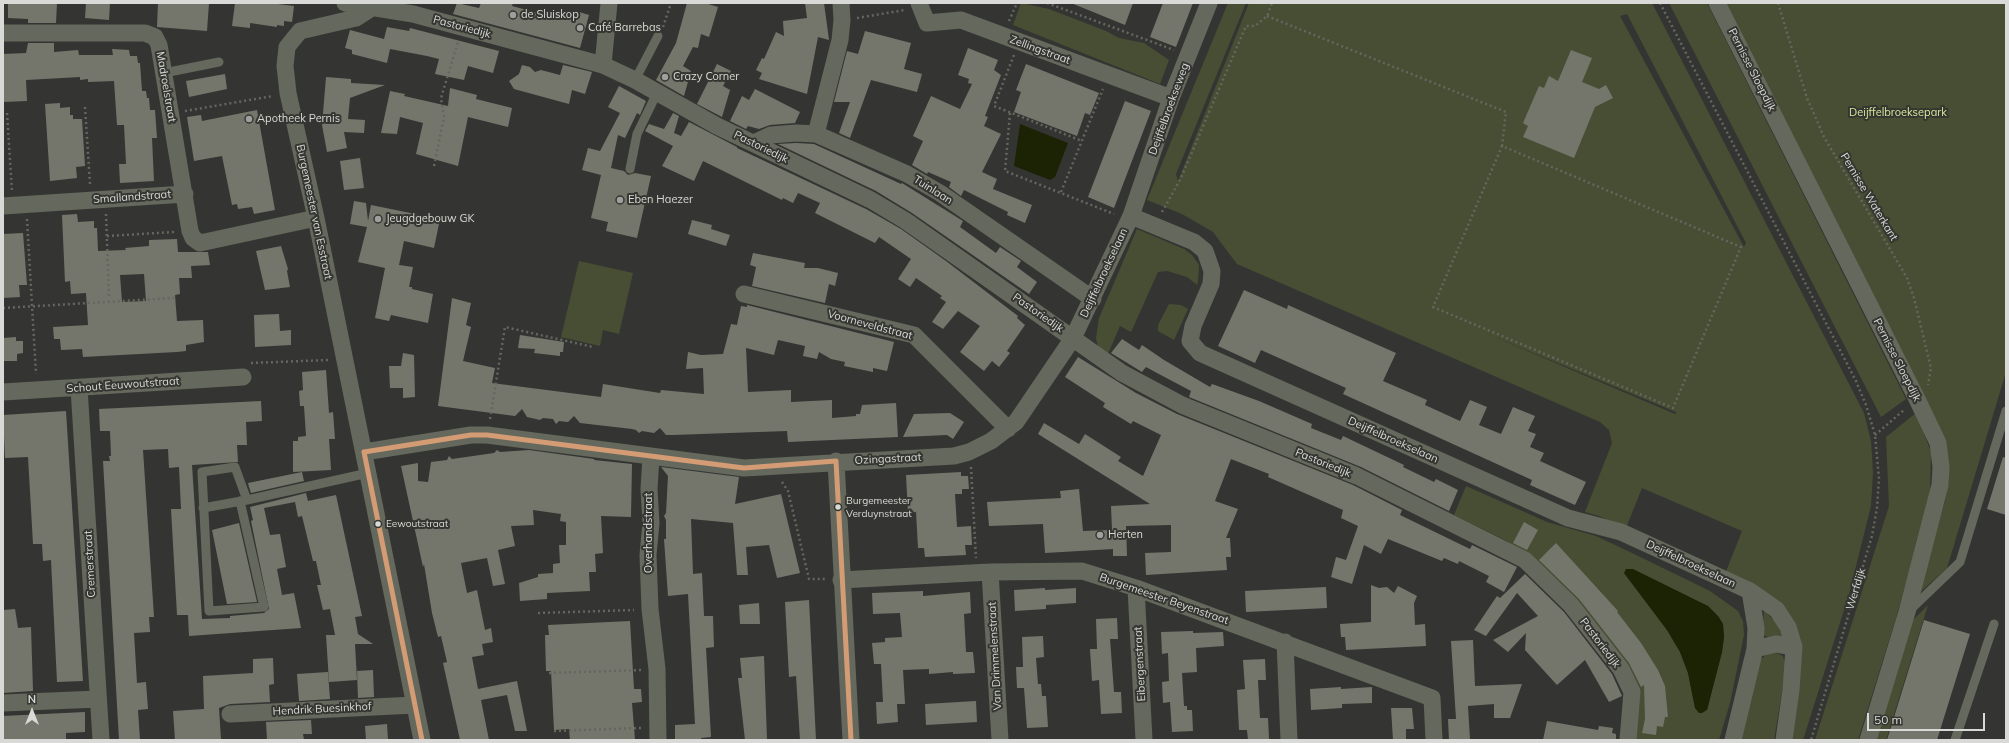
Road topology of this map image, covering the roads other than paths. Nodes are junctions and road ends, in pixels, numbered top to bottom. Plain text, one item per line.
1 (345, 3) edge
2 (609, 3) edge
3 (841, 3) edge
4 (1209, 3) edge
5 (1717, 3) edge
6 (920, 5) edge
7 (373, 7) junction
8 (3, 33) edge
9 (660, 34) road end
10 (219, 62) dead end
11 (604, 65) junction
12 (164, 74) junction
13 (635, 80) junction
14 (657, 93) junction
15 (1171, 98) junction
16 (816, 134) junction
17 (754, 143) junction
18 (630, 169) dead end
19 (185, 194) junction
20 (14, 205) edge
21 (1131, 216) junction
22 (316, 218) junction
23 (744, 294) dead end
24 (1093, 299) junction
25 (1073, 338) junction
26 (244, 377) road end
27 (79, 388) junction
28 (3, 392) edge
29 (2006, 411) edge
30 (1008, 429) junction
31 (364, 452) junction
32 (651, 456) junction
33 (836, 461) junction
34 (368, 473) junction
35 (244, 501) junction
36 (203, 508) junction
37 (983, 572) junction
38 (841, 580) junction
39 (1136, 588) junction
40 (1750, 591) junction
41 (1907, 612) junction
42 (1994, 624) dead end
43 (1285, 642) junction
44 (1794, 647) junction
45 (1755, 649) junction
46 (98, 699) junction
47 (3, 703) edge
48 (415, 705) junction
49 (230, 714) dead end
50 (658, 734) edge
51 (101, 740) edge
52 (422, 740) edge
53 (851, 740) edge
54 (1000, 740) edge
55 (1144, 740) edge
56 (1289, 740) edge
57 (1434, 740) edge
58 (1628, 740) edge
59 (1733, 740) edge
60 (1784, 740) edge
61 (1868, 740) edge
62 (1955, 740) edge

1 - 7 street, Pastoriedijk
2 - 11 street
3 - 16 street
4 - 15 street, Deijffelbroekseweg
5 - 41 street, Pernisse Sloepdijk
6 - 15 street, Zellingstraat
7 - 11 street, Pastoriedijk
7 - 22 street, Burgemeester van Esstraat
8 - 12 street, Madroelstraat
9 - 13 lane
10 - 12 lane
11 - 13 street, Pastoriedijk
12 - 19 street, Madroelstraat
13 - 14 street, Pastoriedijk
14 - 17 street, Pastoriedijk
14 - 18 lane
15 - 21 street, Deijffelbroekseweg
16 - 17 street, Tuinlaan
16 - 24 street, Tuinlaan
17 - 25 street, Pastoriedijk
19 - 20 street, Smallandstraat
19 - 22 street, Smallandstraat
21 - 24 street, Deijffelbroekselaan
21 - 40 street, Deijffelbroekselaan
22 - 31 street, Burgemeester van Esstraat
23 - 30 street, Voorneveldstraat
24 - 25 street, Deijffelbroekselaan
25 - 30 street, Ozingastraat
25 - 58 street, Pastoriedijk
26 - 27 street, Schout Eeuwoutstraat
27 - 28 street, Schout Eeuwoutstraat
27 - 46 street, Cremerstraat
29 - 41 lane
30 - 33 street, Ozingastraat
31 - 32 street, Ozingastraat
31 - 34 street, Burgemeester van Esstraat
32 - 33 street, Ozingastraat
32 - 50 street, Overhandstraat
33 - 38 street
34 - 35 lane
34 - 48 street, Burgemeester van Esstraat
35 - 36 lane
35 - 36 lane
35 - 36 lane
37 - 38 street, Burgemeester Beyenstraat
37 - 39 street, Burgemeester Beyenstraat
37 - 54 street, Van Drimmelenstraat
38 - 53 street
39 - 43 street, Burgemeester Beyenstraat
39 - 55 street, Eibergenstraat
40 - 44 street
40 - 45 street, Deijffelbroekselaan
41 - 61 street, Pernisse Sloepdijk
42 - 62 lane
43 - 56 street
43 - 57 street, Burgemeester Beyenstraat
44 - 45 street
44 - 60 street
45 - 59 street, Deijffelbroekselaan
46 - 47 street
46 - 51 street, Cremerstraat
48 - 49 street, Hendrik Buesinkhof
48 - 52 street, Burgemeester van Esstraat

